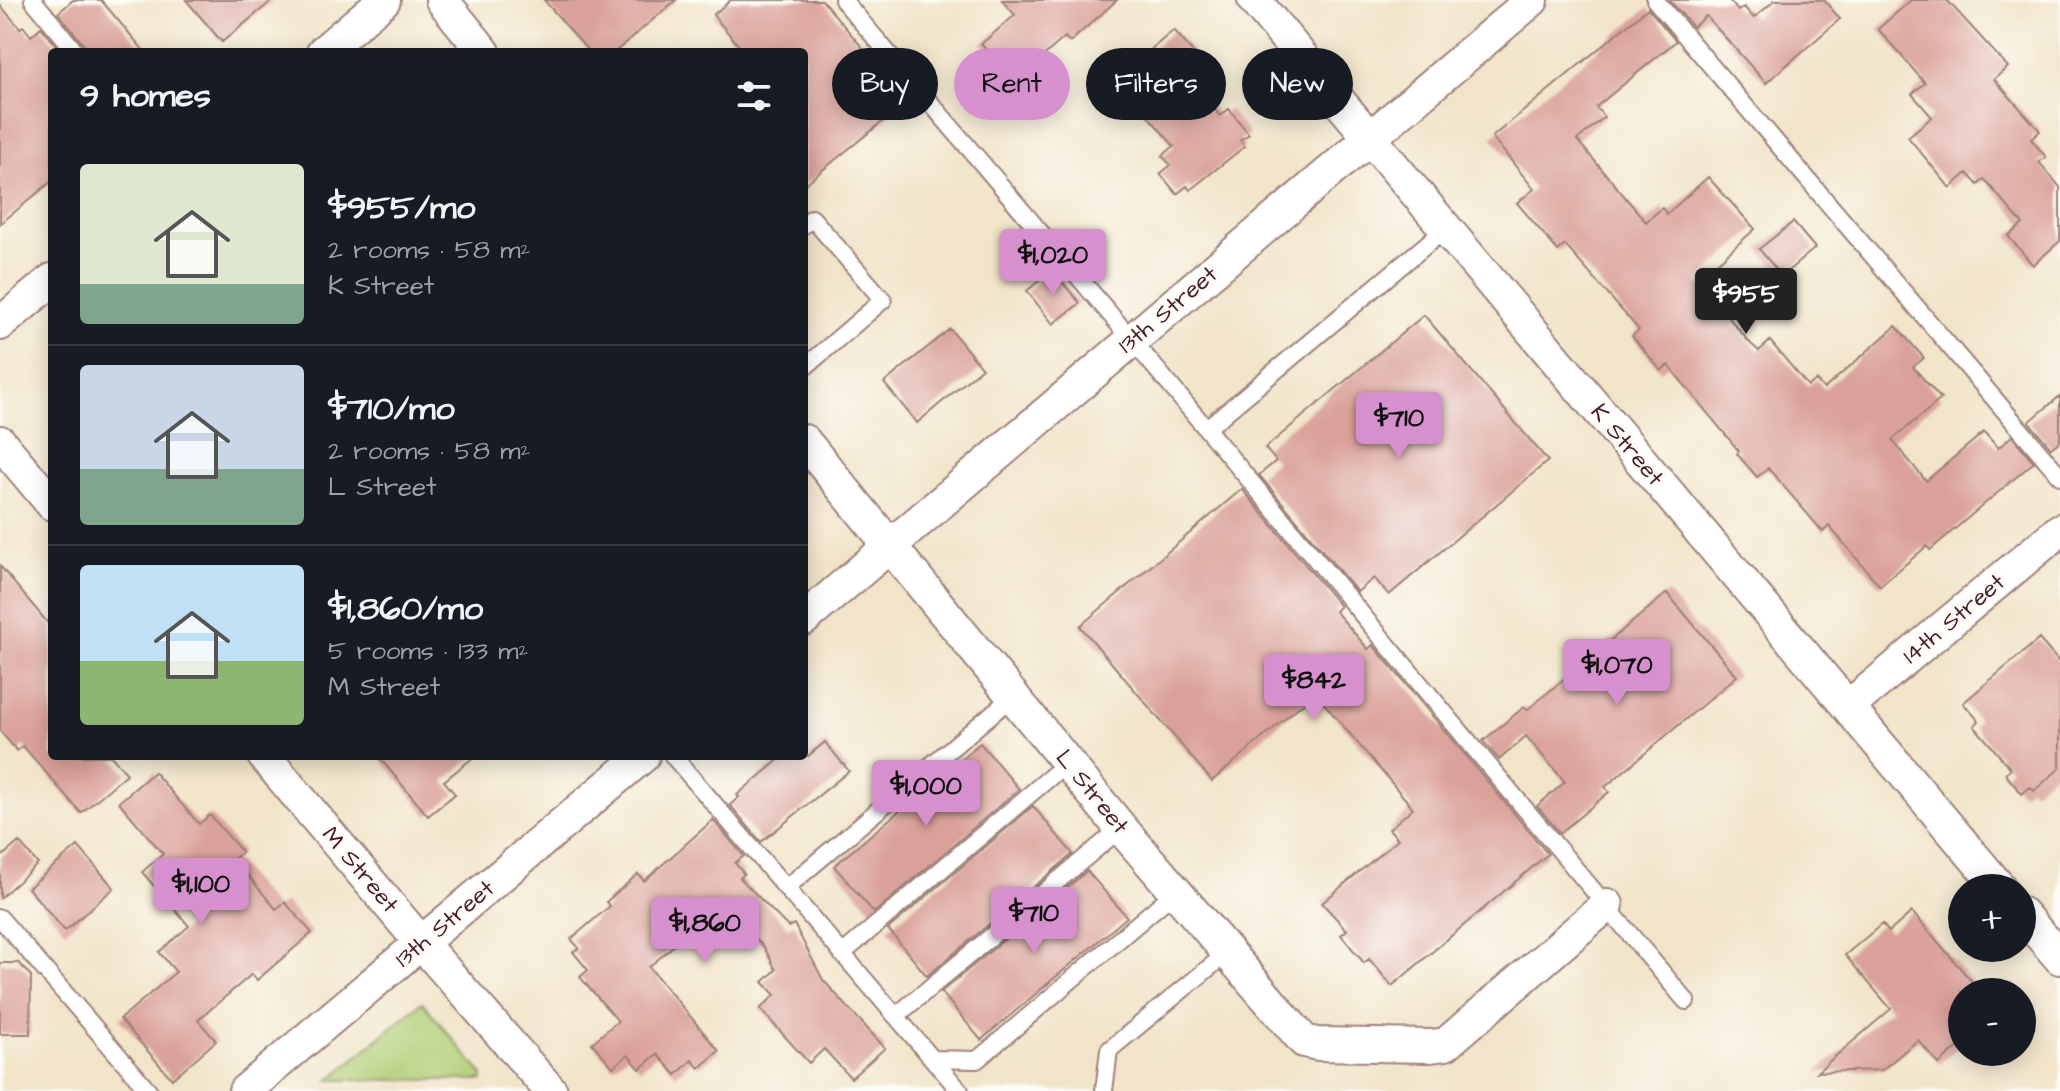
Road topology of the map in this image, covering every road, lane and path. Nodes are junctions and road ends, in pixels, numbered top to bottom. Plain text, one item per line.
1 (33, 0) edge
2 (384, 0) edge
3 (442, 0) edge
4 (843, 0) edge
5 (1254, 0) edge
6 (1532, 0) edge
7 (1655, 0) edge
8 (73, 48) edge
9 (328, 48) edge
10 (481, 48) edge
11 (1371, 139) junction
12 (808, 222) edge
13 (1445, 229) junction
14 (48, 283) edge
15 (0, 324) edge
16 (1132, 340) junction
17 (808, 365) edge
18 (1207, 428) junction
19 (0, 442) edge
20 (808, 446) edge
21 (2060, 476) edge
22 (48, 499) edge
23 (2060, 530) edge
24 (890, 546) junction
25 (808, 616) edge
26 (1013, 696) junction
27 (1848, 707) junction
28 (267, 760) edge
29 (638, 760) edge
30 (676, 760) edge
31 (1068, 762) junction
32 (1121, 828) junction
33 (1988, 874) edge
34 (786, 888) junction
35 (1176, 891) junction
36 (1607, 905) junction
37 (0, 918) edge
38 (2036, 930) edge
39 (422, 944) junction
40 (1227, 953) junction
41 (842, 954) junction
42 (2060, 958) edge
43 (1686, 1001) dead end
44 (896, 1016) junction
45 (933, 1059) junction
46 (275, 1079) edge
47 (149, 1091) edge
48 (245, 1091) edge
49 (551, 1091) edge
50 (960, 1091) edge
51 (1104, 1091) edge

1 - 8 lane
2 - 9 street
3 - 10 street
4 - 16 lane
5 - 11 street, K Street
6 - 11 street, 13th Street
7 - 21 lane
11 - 13 street, K Street
11 - 16 street, 13th Street
12 - 17 lane
13 - 18 lane
13 - 27 street, K Street
14 - 15 street
16 - 18 lane
16 - 24 street, 13th Street
18 - 36 lane
19 - 22 street
20 - 24 street, L Street
23 - 27 street, 14th Street
24 - 25 street, 13th Street
24 - 26 street, L Street
26 - 31 street, L Street
26 - 34 lane
27 - 33 street, K Street
28 - 39 street, M Street
29 - 39 street, 13th Street
30 - 34 lane
31 - 32 street, L Street
31 - 41 lane
32 - 35 street, L Street
32 - 44 lane
34 - 41 lane
35 - 40 street, L Street
35 - 45 lane
36 - 40 street, L Street
36 - 43 lane
37 - 47 lane
38 - 42 street
39 - 46 street, 13th Street
39 - 49 street, M Street
40 - 51 lane
41 - 44 lane
44 - 45 lane
45 - 50 lane
46 - 48 street, 13th Street

